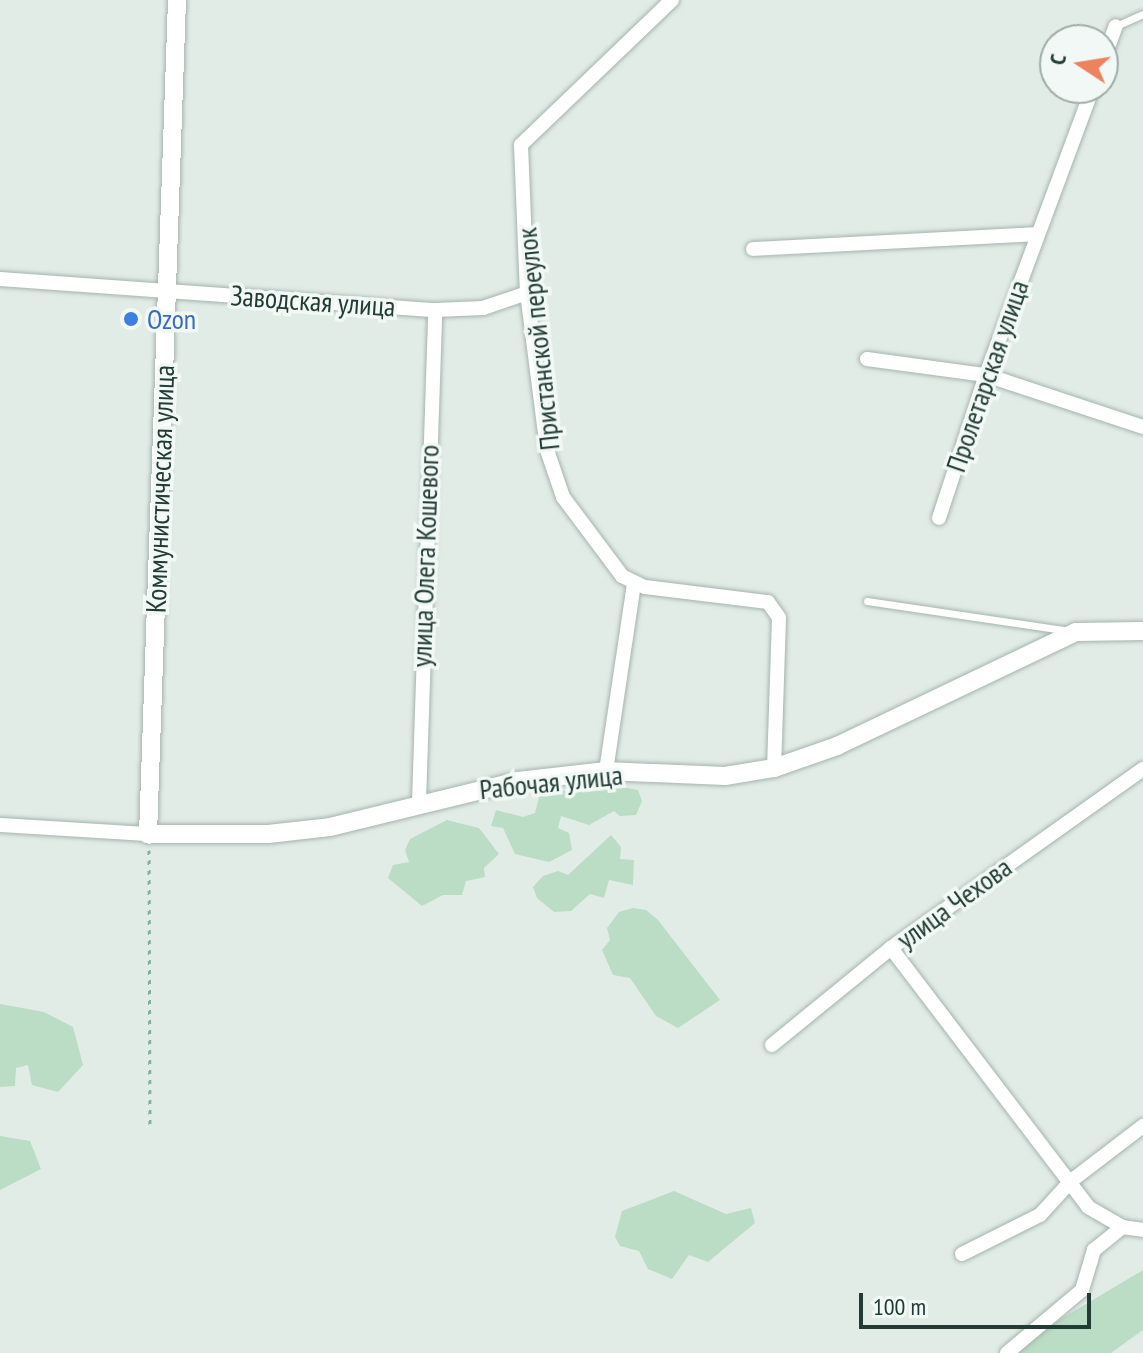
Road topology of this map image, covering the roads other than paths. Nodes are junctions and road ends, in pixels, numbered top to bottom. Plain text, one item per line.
1 (177, 0) edge
2 (672, 0) edge
3 (1143, 14) edge
4 (1119, 25) edge
5 (1087, 104) edge
6 (1037, 234) junction
7 (753, 249) dead end
8 (0, 279) edge
9 (166, 291) junction
10 (527, 293) junction
11 (435, 310) junction
12 (867, 359) dead end
13 (986, 375) junction
14 (1143, 427) edge
15 (939, 518) dead end
16 (634, 583) junction
17 (867, 601) dead end
18 (1143, 631) edge
19 (1076, 632) junction
20 (774, 768) junction
21 (1143, 769) edge
22 (606, 771) junction
23 (419, 802) junction
24 (0, 825) edge
25 (148, 834) junction
26 (891, 948) junction
27 (772, 1045) dead end
28 (1143, 1126) edge
29 (1071, 1181) junction
30 (1122, 1227) junction
31 (1143, 1230) edge
32 (962, 1254) dead end
33 (1007, 1353) edge

1 - 9 street, Коммунистическая улица
2 - 10 street, Пристанской переулок
3 - 4 lane
5 - 6 street, Пролетарская улица
6 - 7 street, Пролетарская улица
6 - 13 street, Пролетарская улица
8 - 9 street, Заводская улица
9 - 11 street, Заводская улица
9 - 25 street, Коммунистическая улица
10 - 11 street, Заводская улица
10 - 16 street, Пристанской переулок
11 - 23 street, улица Олега Кошевого
12 - 13 street
13 - 14 street
13 - 15 street, Пролетарская улица
16 - 20 street
16 - 22 street
17 - 19 lane
18 - 19 street
19 - 20 street, Рабочая улица
20 - 22 street, Рабочая улица
21 - 26 street, улица Чехова
22 - 23 street, Рабочая улица
23 - 25 street, Рабочая улица
24 - 25 street, Рабочая улица
26 - 27 street, улица Чехова
26 - 29 street
28 - 29 street
29 - 30 street
29 - 32 street
30 - 31 street
30 - 33 street

